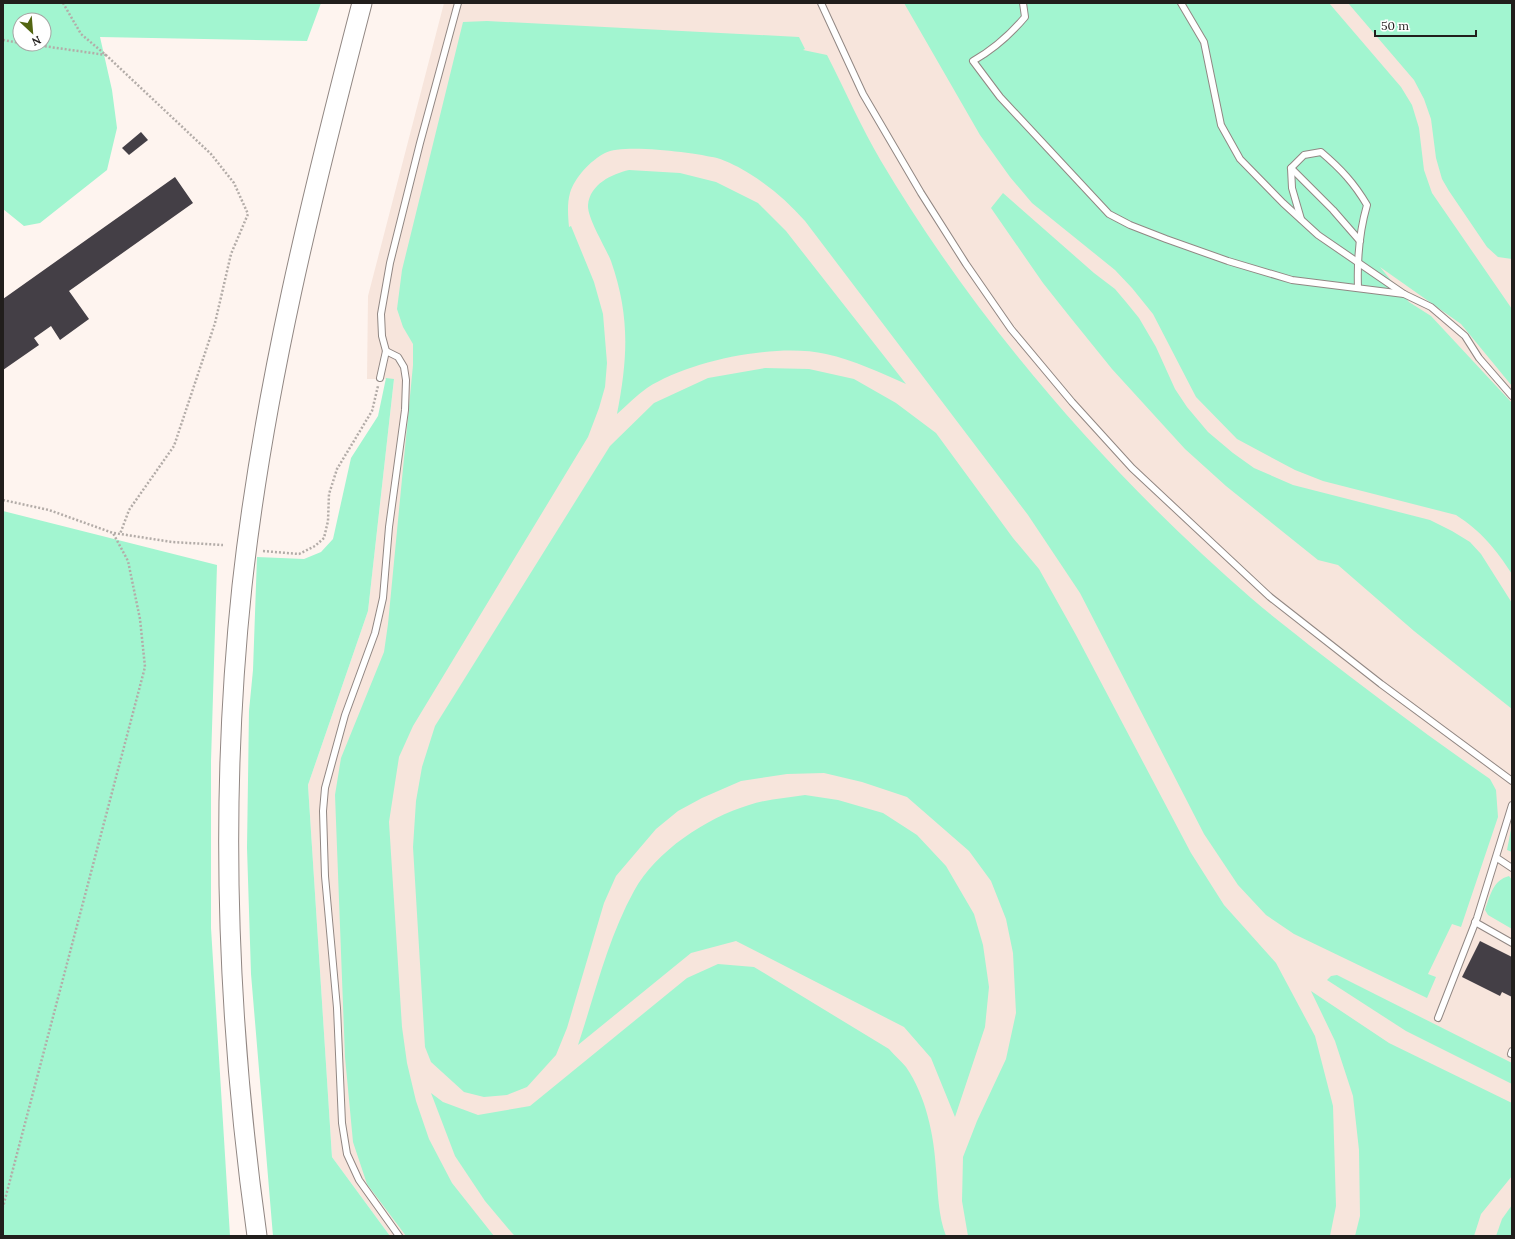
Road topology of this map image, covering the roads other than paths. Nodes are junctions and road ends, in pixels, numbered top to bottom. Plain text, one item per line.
1 (362, 3) edge
2 (458, 3) edge
3 (821, 3) edge
4 (1024, 3) edge
5 (1181, 3) edge
6 (1291, 168) junction
7 (1301, 220) junction
8 (1360, 241) junction
9 (1357, 262) junction
10 (1358, 288) junction
11 (1404, 294) junction
12 (386, 351) junction
13 (380, 378) road end
14 (1512, 396) edge
15 (1512, 781) edge
16 (1512, 805) edge
17 (1497, 858) junction
18 (1512, 868) edge
19 (1475, 922) junction
20 (1512, 943) edge
21 (1438, 1018) dead end
22 (257, 1236) edge
23 (399, 1236) edge

1 - 22 main road
2 - 12 lane
3 - 15 lane
4 - 10 lane
5 - 7 lane
6 - 7 lane
6 - 8 lane
6 - 8 lane
7 - 9 lane
8 - 9 lane
9 - 10 lane
9 - 11 lane
10 - 11 lane
11 - 14 lane
12 - 13 lane
12 - 23 lane
16 - 17 lane
17 - 18 lane
17 - 19 lane
19 - 20 lane
19 - 21 lane

